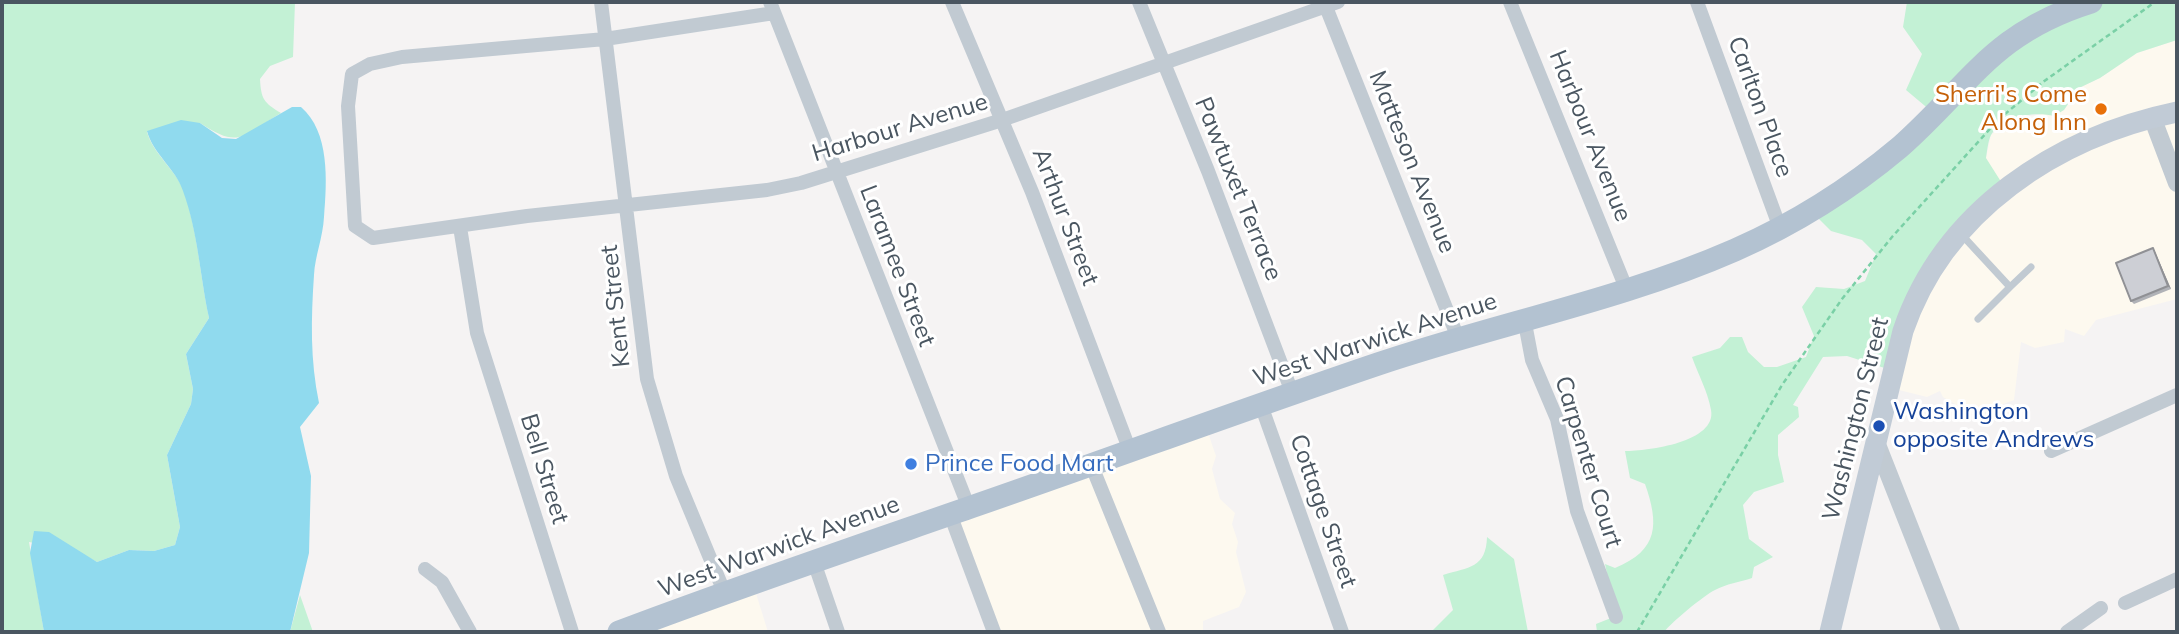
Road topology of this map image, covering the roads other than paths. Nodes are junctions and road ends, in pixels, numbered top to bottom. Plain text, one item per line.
1 (601, 2) edge
2 (953, 2) edge
3 (1139, 2) edge
4 (1510, 2) edge
5 (1697, 2) edge
6 (2091, 2) edge
7 (1329, 3) edge
8 (772, 8) edge
9 (605, 39) junction
10 (1161, 62) junction
11 (2177, 112) edge
12 (2152, 117) junction
13 (1002, 120) junction
14 (837, 173) junction
15 (2177, 183) edge
16 (628, 205) junction
17 (460, 227) junction
18 (1780, 228) junction
19 (1960, 234) junction
20 (2031, 267) dead end
21 (2010, 286) junction
22 (1626, 288) junction
23 (1524, 318) junction
24 (1978, 319) dead end
25 (1458, 338) junction
26 (2177, 394) edge
27 (1293, 395) junction
28 (1261, 405) junction
29 (1876, 442) junction
30 (2051, 451) dead end
31 (1130, 452) junction
32 (1091, 464) junction
33 (959, 511) junction
34 (814, 562) junction
35 (425, 569) dead end
36 (2177, 579) edge
37 (726, 594) junction
38 (2125, 603) dead end
39 (2101, 608) dead end
40 (1616, 617) dead end
41 (623, 631) edge
42 (470, 632) edge
43 (572, 632) edge
44 (838, 632) edge
45 (994, 632) edge
46 (1159, 632) edge
47 (1342, 632) edge
48 (1830, 632) edge
49 (1951, 632) edge
50 (2067, 632) edge

1 - 9 street, Kent Street
2 - 13 street, Arthur Street
3 - 10 street, Pawtuxet Terrace
4 - 22 street, Harbour Avenue
5 - 18 street, Carlton Place
6 - 18 main road, West Warwick Avenue
7 - 10 street, Harbour Avenue
7 - 25 street, Matteson Avenue
8 - 9 street
8 - 14 street, Laramee Street
9 - 16 street, Kent Street
9 - 17 street, Harbour Avenue
10 - 13 street, Harbour Avenue
10 - 27 street, Pawtuxet Terrace
11 - 12 main road, Washington Street
12 - 15 street
12 - 19 main road, Washington Street
13 - 14 street, Harbour Avenue
13 - 31 street, Arthur Street
14 - 16 street, Harbour Avenue
14 - 33 street, Laramee Street
16 - 17 street, Harbour Avenue
16 - 37 street, Kent Street
17 - 43 street, Bell Street
18 - 22 main road, West Warwick Avenue
19 - 21 lane
19 - 29 main road, Washington Street
20 - 21 lane
21 - 24 lane
22 - 23 main road, West Warwick Avenue
23 - 25 main road, West Warwick Avenue
23 - 40 street, Carpenter Court
25 - 27 main road, West Warwick Avenue
26 - 30 street
27 - 28 main road, West Warwick Avenue
28 - 31 main road, West Warwick Avenue
28 - 47 street, Cottage Street
29 - 48 main road, Washington Street
29 - 49 street
31 - 32 main road, West Warwick Avenue
32 - 33 main road, West Warwick Avenue
32 - 46 street
33 - 34 main road, West Warwick Avenue
33 - 45 street, Laramee Street
34 - 37 main road, West Warwick Avenue
34 - 44 street
35 - 42 street
36 - 38 street
37 - 41 main road, West Warwick Avenue
39 - 50 street

